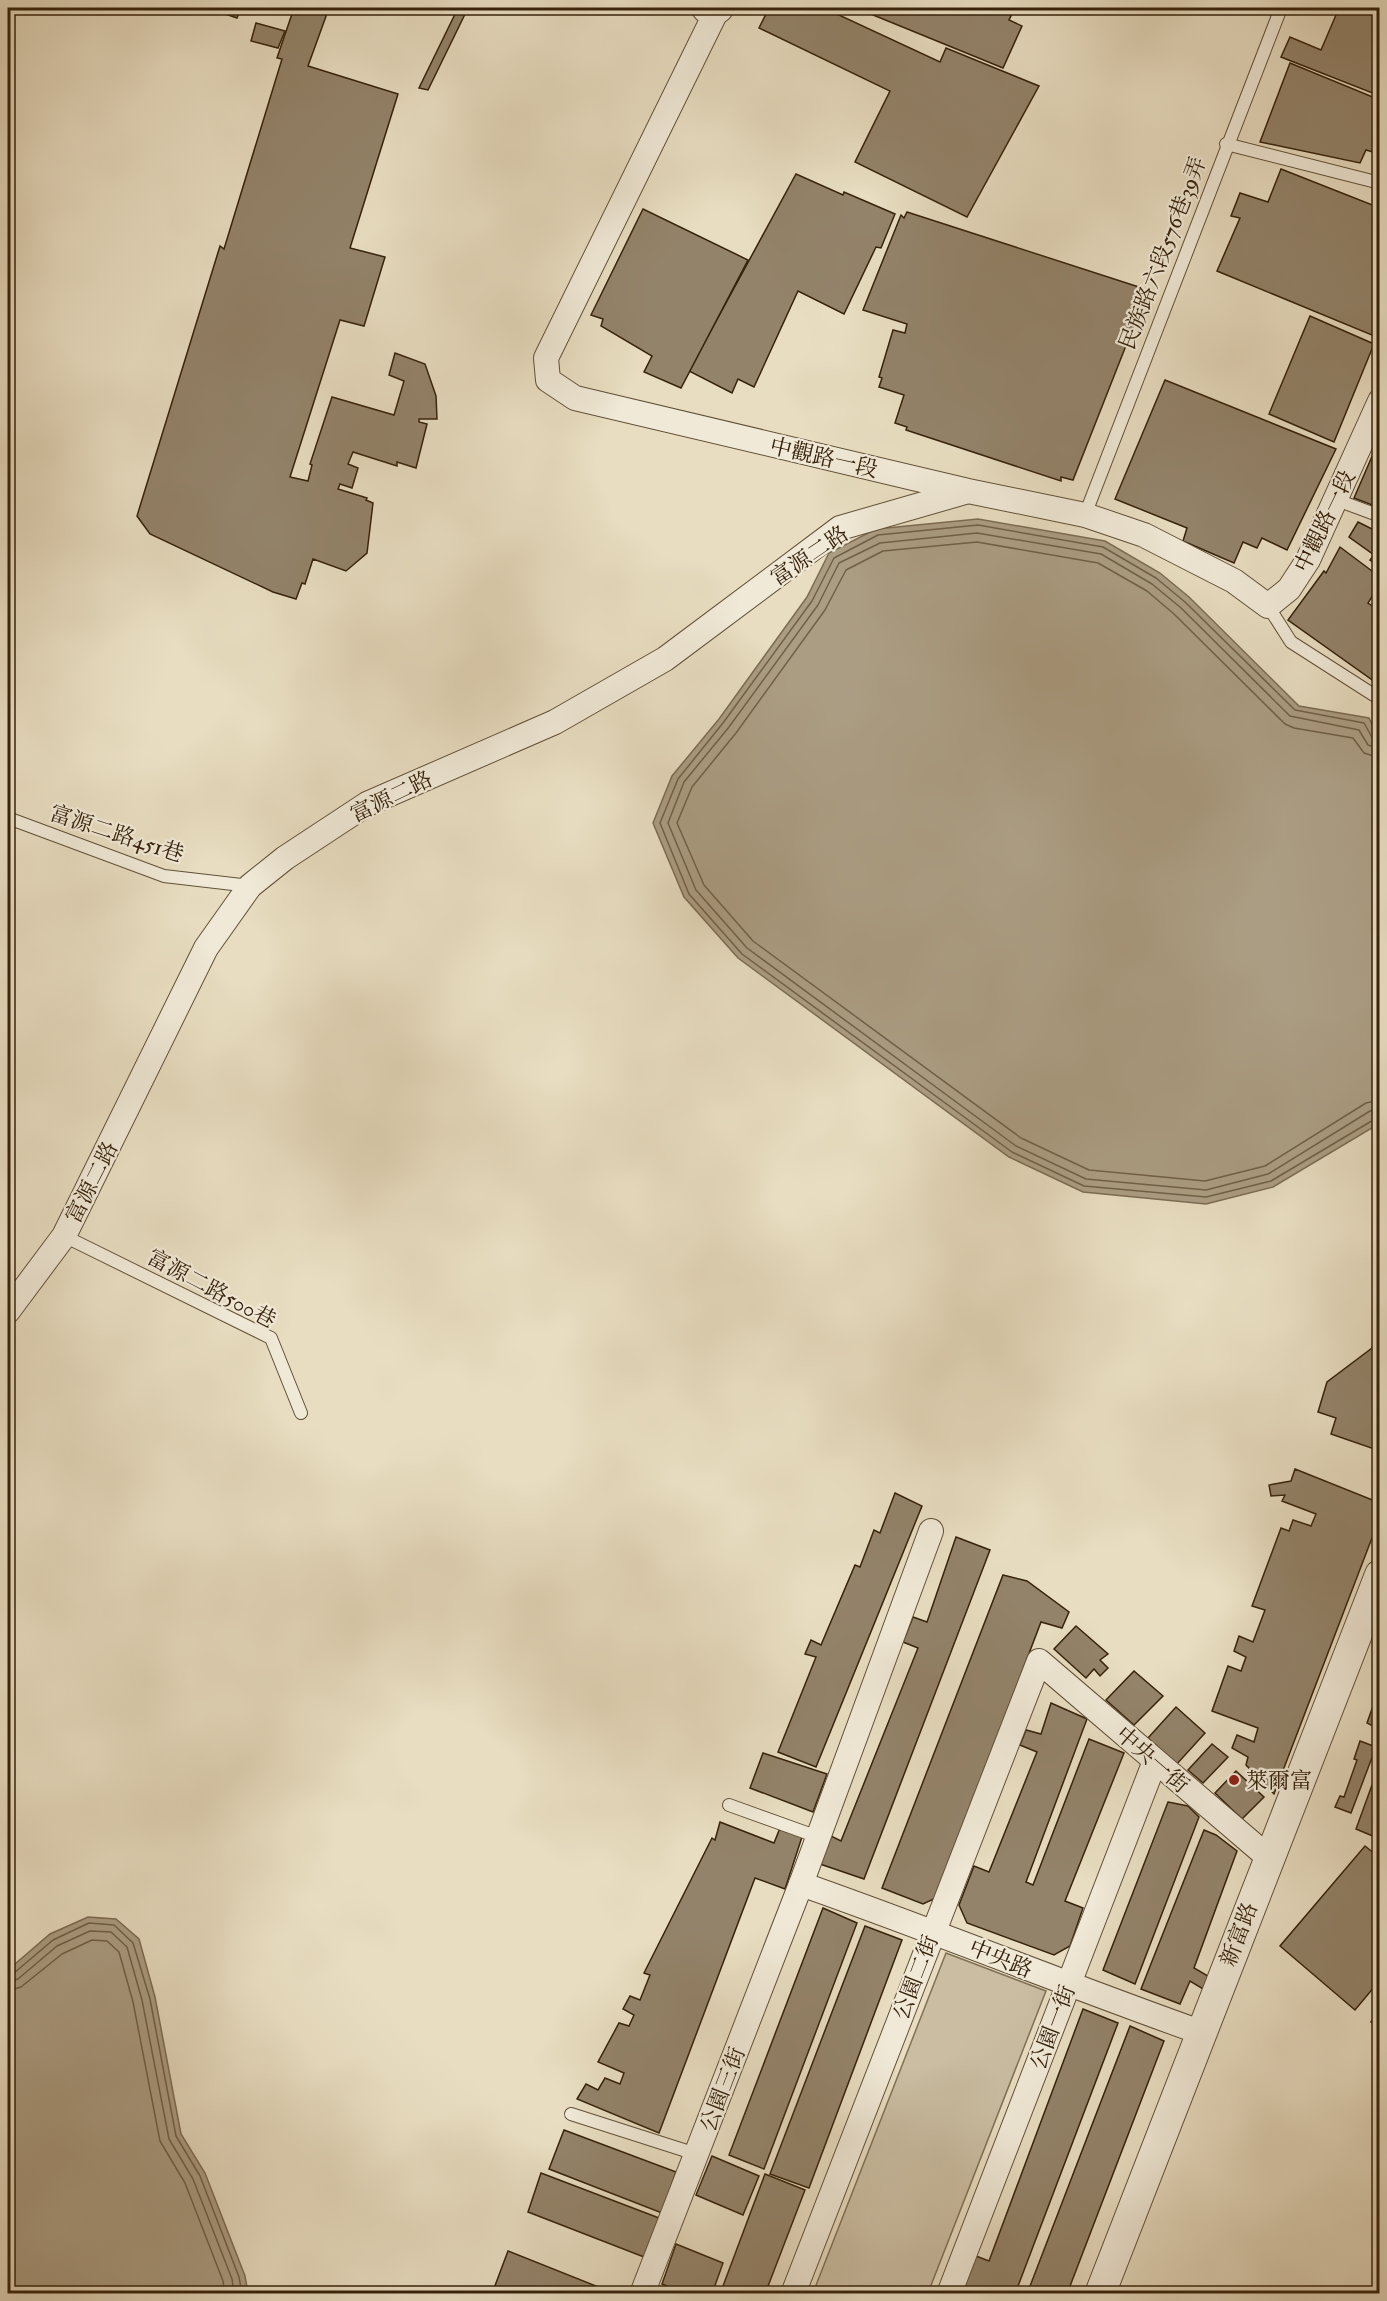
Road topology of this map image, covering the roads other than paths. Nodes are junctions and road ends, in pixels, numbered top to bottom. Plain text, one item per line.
1 (714, 8) edge
2 (1281, 8) edge
3 (1226, 144) junction
4 (1380, 183) edge
5 (1378, 408) edge
6 (968, 491) junction
7 (1337, 500) junction
8 (1085, 515) junction
9 (1380, 516) edge
10 (1269, 606) junction
11 (1380, 699) edge
12 (8, 818) edge
13 (250, 886) junction
14 (64, 1236) junction
15 (8, 1311) edge
16 (301, 1413) dead end
17 (931, 1531) dead end
18 (1380, 1575) edge
19 (1039, 1661) joint
20 (1155, 1761) junction
21 (729, 1805) dead end
22 (818, 1837) junction
23 (1268, 1857) junction
24 (801, 1884) junction
25 (933, 1930) junction
26 (1069, 1985) junction
27 (1200, 2032) junction
28 (572, 2114) dead end
29 (696, 2154) junction
30 (642, 2294) edge
31 (793, 2294) edge
32 (949, 2294) edge
33 (1100, 2294) edge

1 - 6 street, 中觀路一段
2 - 3 lane, 民族路六段576巷39弄
3 - 4 lane
3 - 8 lane, 民族路六段576巷39弄
5 - 7 street, 中觀路一段
6 - 8 street, 中觀路一段
6 - 13 street, 富源二路
7 - 9 lane
7 - 10 street, 中觀路一段
8 - 10 street, 中觀路一段
10 - 11 lane
12 - 13 lane, 富源二路451巷
13 - 14 street, 富源二路
14 - 15 street, 富源二路
14 - 16 lane, 富源二路500巷
17 - 22 street, 公園三街
18 - 23 street, 新富路
19 - 20 street, 中央一街
19 - 25 street, 公園二街
20 - 23 street, 中央一街
20 - 26 street, 公園一街
21 - 22 lane
22 - 24 street, 公園三街
23 - 27 street, 新富路
24 - 25 street, 中央路
24 - 29 street, 公園三街
25 - 26 street, 中央路
25 - 31 street, 公園二街
26 - 27 street, 中央路
26 - 32 street, 公園一街
27 - 33 street, 新富路
28 - 29 lane
29 - 30 street, 公園三街

